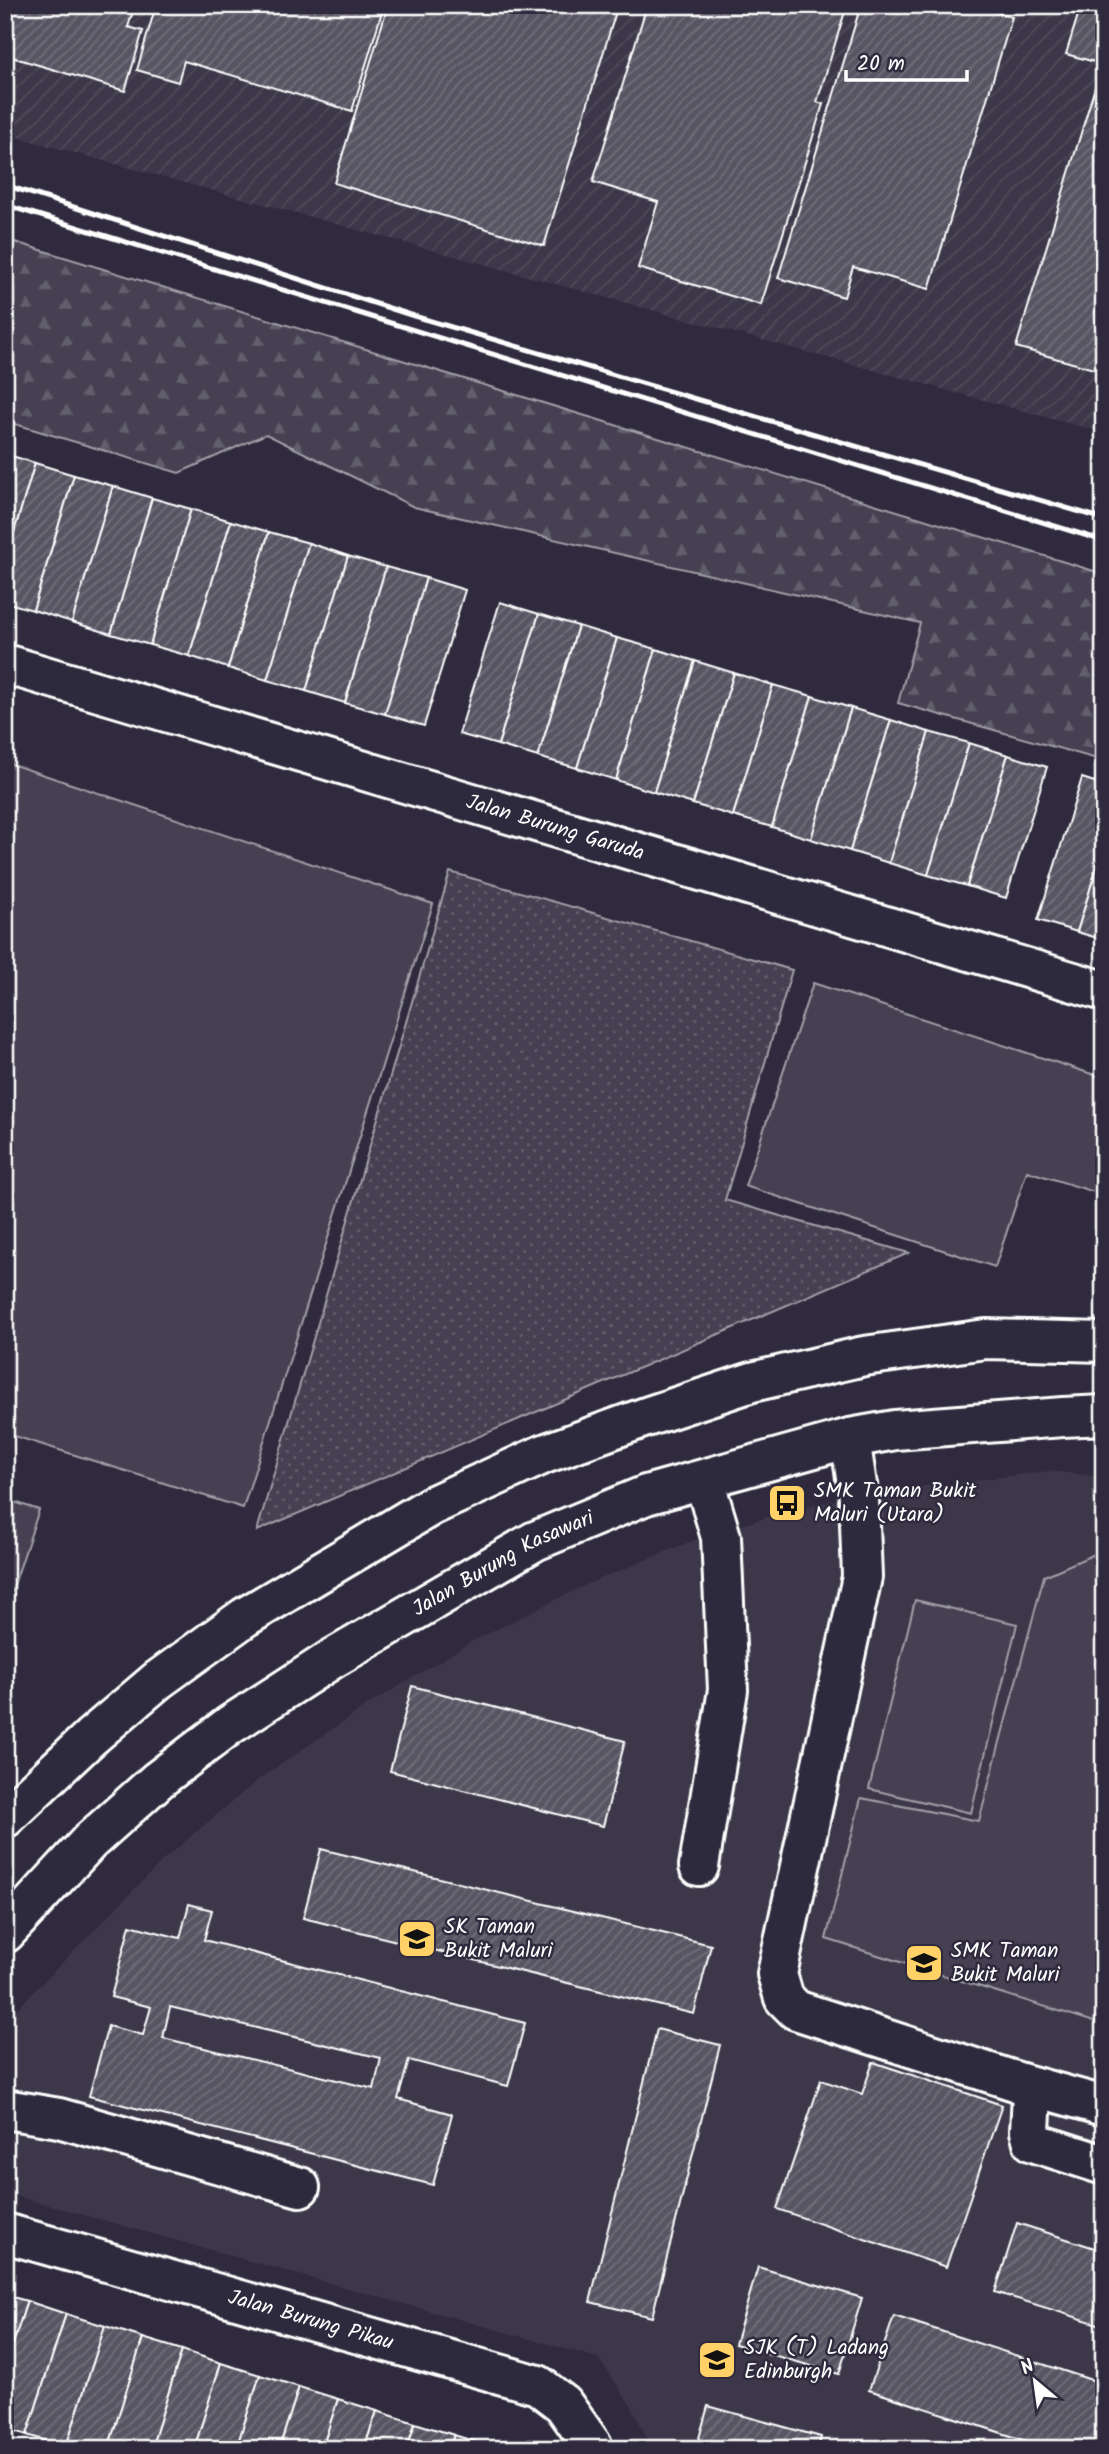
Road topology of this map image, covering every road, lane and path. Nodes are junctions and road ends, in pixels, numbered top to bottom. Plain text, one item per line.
1 (5, 664) edge
2 (1104, 991) edge
3 (1104, 1342) edge
4 (1104, 1415) edge
5 (850, 1438) junction
6 (704, 1480) junction
7 (5, 1818) edge
8 (699, 1866) dead end
9 (5, 1933) edge
10 (1021, 2082) junction
11 (1104, 2106) edge
12 (5, 2109) edge
13 (1104, 2165) edge
14 (300, 2187) dead end
15 (5, 2233) edge
16 (591, 2447) edge

1 - 2 street, Jalan Burung Garuda
3 - 7 street
4 - 5 street, Jalan Burung Kasawari
5 - 6 street, Jalan Burung Kasawari
5 - 10 street
6 - 8 street
6 - 9 street, Jalan Burung Kasawari
10 - 11 street
10 - 13 street
12 - 14 street
15 - 16 street, Jalan Burung Pikau

